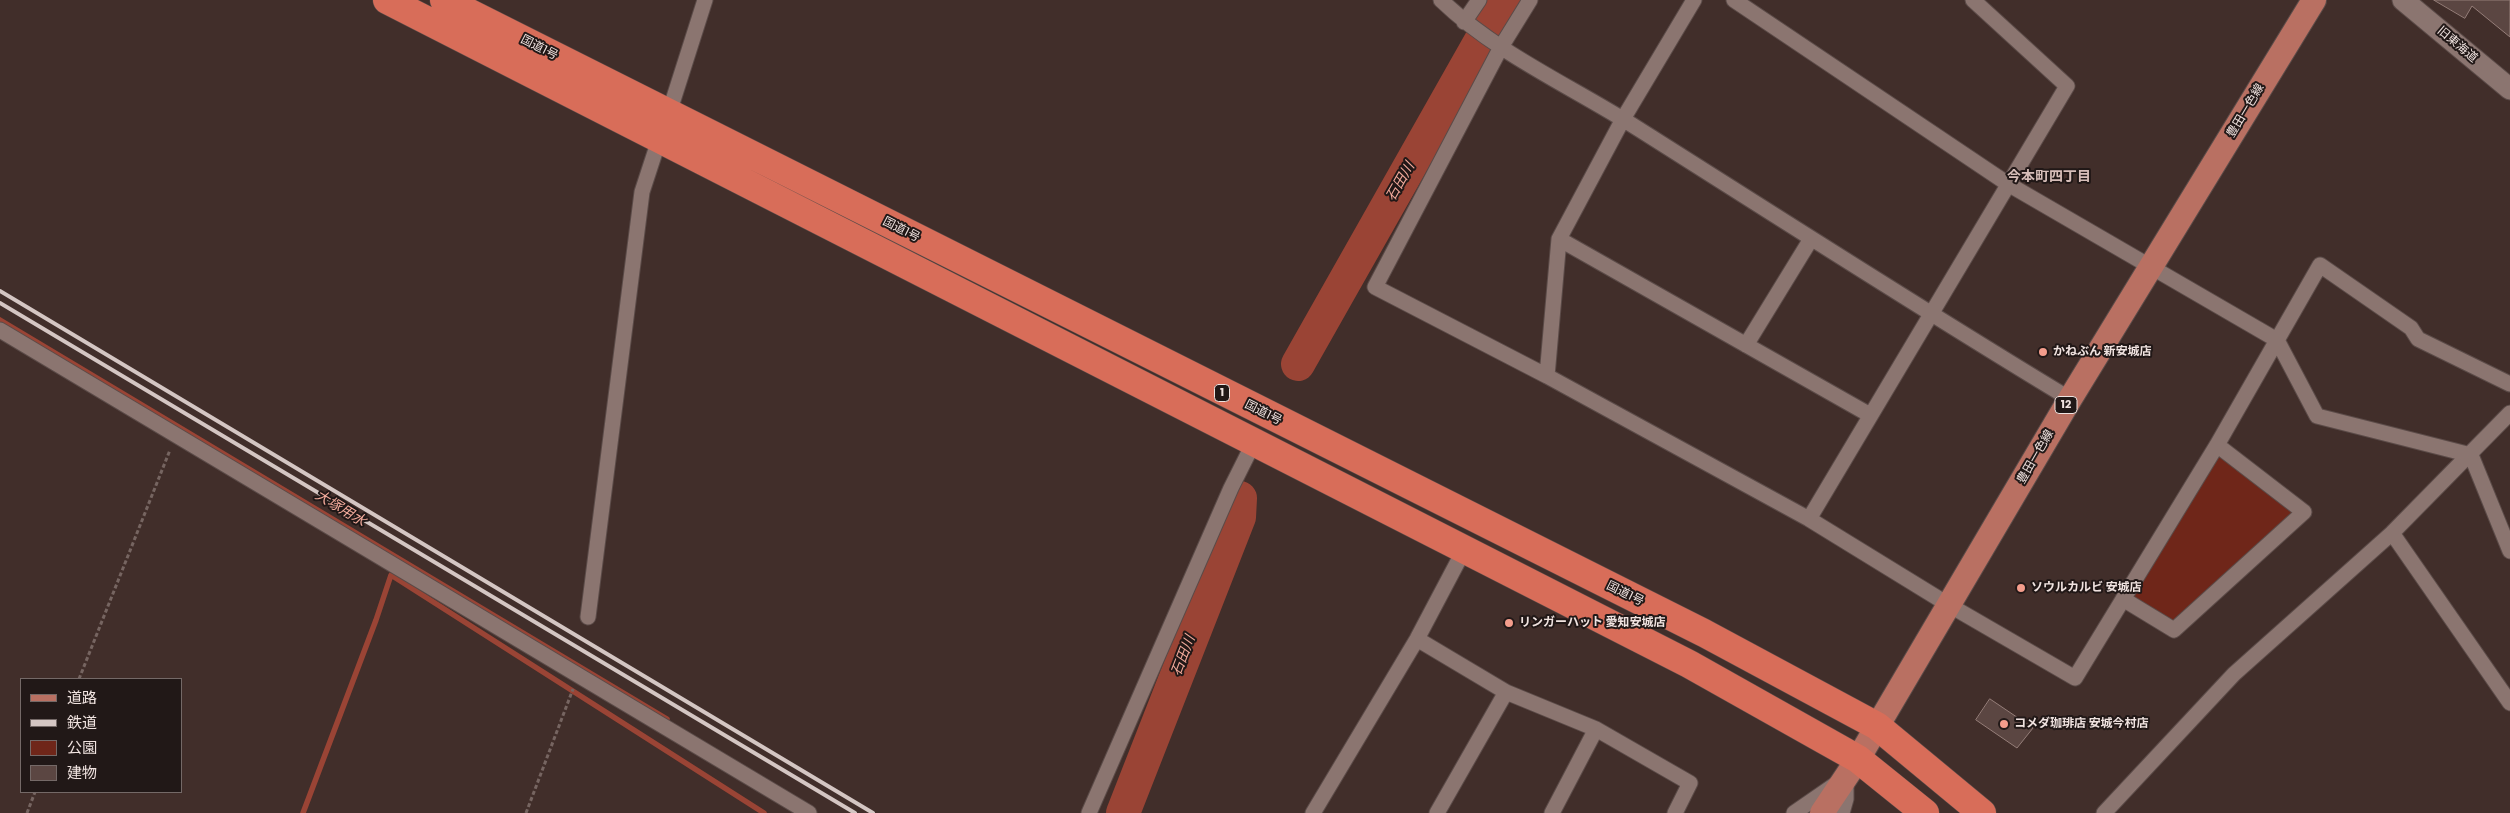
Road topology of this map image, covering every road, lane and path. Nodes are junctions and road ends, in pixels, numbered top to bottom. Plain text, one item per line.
1 (387, 0) edge
2 (444, 0) edge
3 (705, 0) edge
4 (1441, 0) edge
5 (1479, 0) edge
6 (1530, 0) edge
7 (1694, 0) edge
8 (1734, 0) edge
9 (1973, 0) edge
10 (2314, 0) edge
11 (2403, 0) edge
12 (1466, 24) junction
13 (1498, 45) junction
14 (2510, 90) edge
15 (1623, 119) junction
16 (664, 125) junction
17 (2008, 184) junction
18 (1811, 238) junction
19 (1559, 239) junction
20 (2151, 268) junction
21 (1931, 315) junction
22 (0, 330) edge
23 (2278, 340) junction
24 (1746, 345) junction
25 (1547, 376) junction
26 (2510, 384) edge
27 (2070, 399) junction
28 (2510, 413) edge
29 (1870, 415) junction
30 (176, 435) junction
31 (1254, 442) junction
32 (2217, 445) junction
33 (2471, 455) junction
34 (1809, 519) junction
35 (2392, 533) junction
36 (1464, 550) junction
37 (2510, 551) edge
38 (2123, 599) junction
39 (1950, 605) junction
40 (588, 617) dead end
41 (1417, 639) junction
42 (578, 677) junction
43 (79, 678) edge
44 (1506, 692) junction
45 (2510, 703) edge
46 (1877, 726) junction
47 (1596, 729) junction
48 (1852, 768) junction
49 (35, 793) edge
50 (27, 813) edge
51 (526, 813) edge
52 (808, 813) edge
53 (1089, 813) edge
54 (1313, 813) edge
55 (1437, 813) edge
56 (1552, 813) edge
57 (1675, 813) edge
58 (1794, 813) edge
59 (1822, 813) edge
60 (1842, 813) edge
61 (1925, 813) edge
62 (1982, 813) edge
63 (2104, 813) edge

1 - 16 highway, 国道1号 / 1
2 - 16 highway, 国道1号 / 1
3 - 16 street
4 - 12 street
5 - 12 street
6 - 13 street
7 - 15 street
8 - 17 street
9 - 17 street
10 - 20 main road, 豊田一色線 / 12
11 - 14 street, 旧東海道
12 - 13 street
13 - 15 street
13 - 25 street
15 - 18 street
15 - 19 street
16 - 31 highway, 国道1号 / 1
16 - 40 street
16 - 46 highway, 国道1号 / 1
17 - 20 street
17 - 21 street
18 - 21 street
18 - 24 street
19 - 24 street
19 - 25 street
20 - 23 street
20 - 27 main road, 豊田一色線 / 12
21 - 27 street
21 - 29 street
22 - 30 street
23 - 26 street
23 - 32 street
23 - 33 street
24 - 29 street
25 - 34 street
27 - 39 main road, 豊田一色線 / 12
28 - 33 street
29 - 34 street
30 - 42 street
30 - 43 path
31 - 36 highway, 国道1号 / 1
31 - 53 street
32 - 38 street
32 - 38 street
33 - 35 street
33 - 37 street
34 - 39 street
35 - 45 street
35 - 63 street
36 - 41 street
36 - 48 highway, 国道1号 / 1
38 - 39 street
39 - 46 main road, 豊田一色線 / 12
41 - 44 street
41 - 54 street
42 - 51 path
42 - 52 street
44 - 47 street
44 - 55 street
46 - 48 main road, 豊田一色線 / 12
46 - 62 highway, 国道1号 / 1
47 - 56 street
47 - 57 street
48 - 58 street
48 - 59 main road, 豊田一色線 / 12
48 - 60 street
48 - 61 highway, 国道1号 / 1
49 - 50 path

